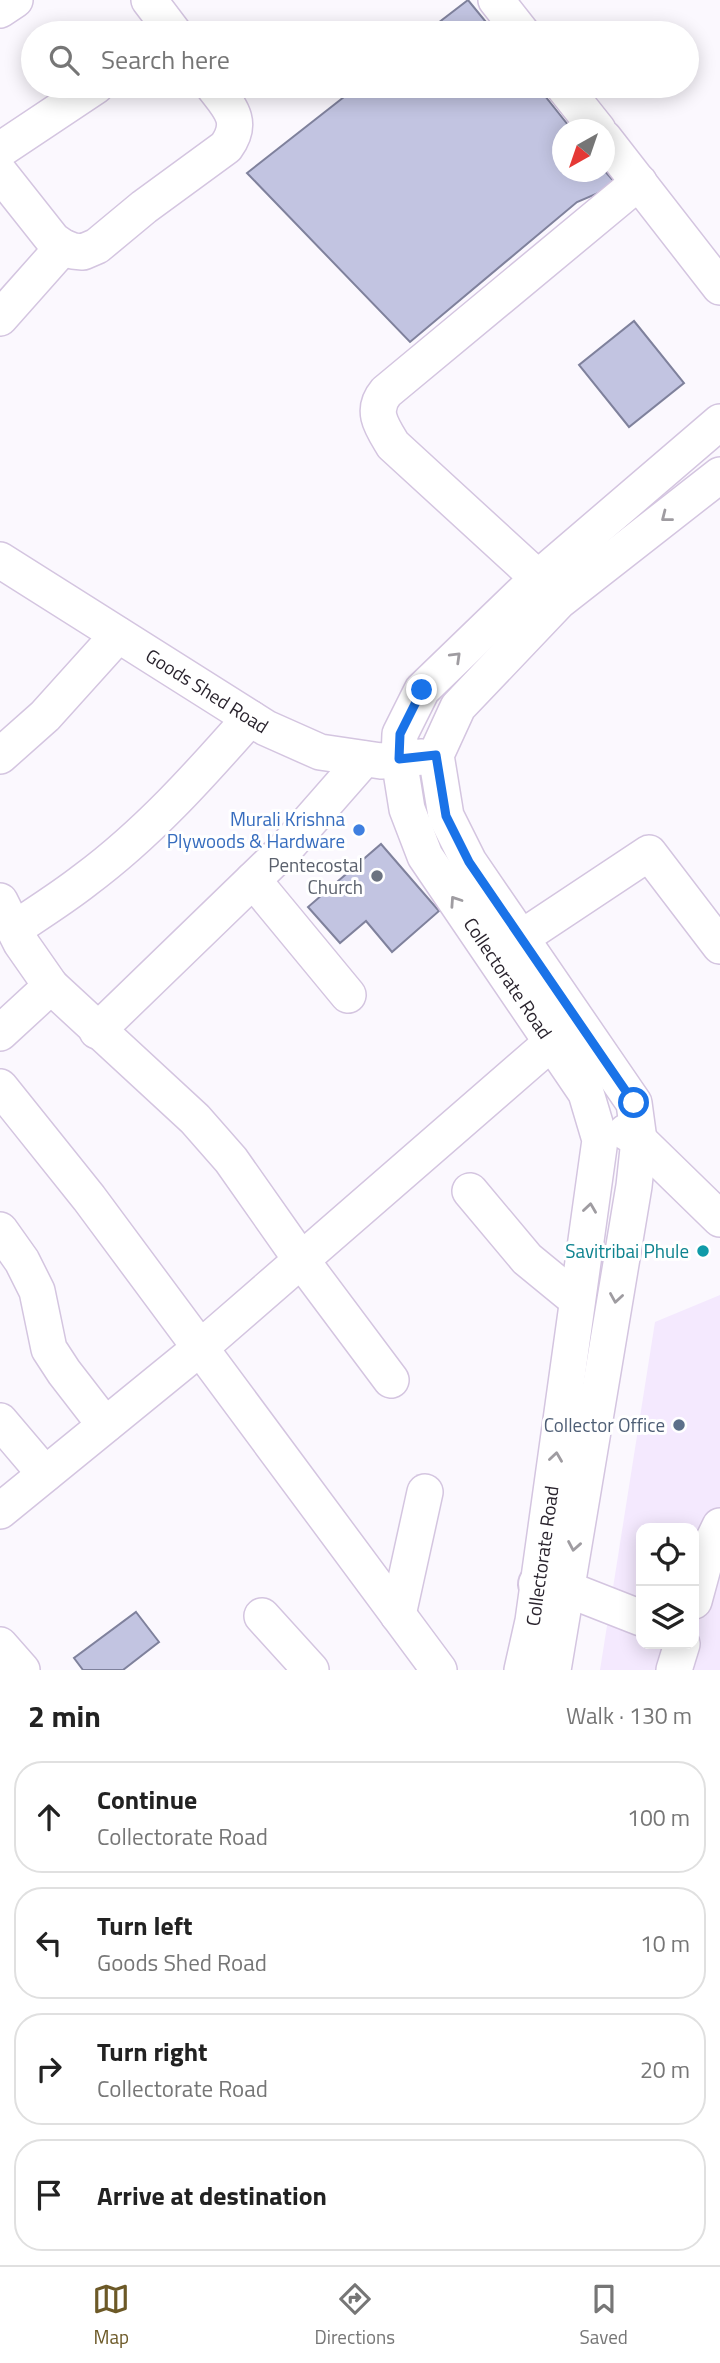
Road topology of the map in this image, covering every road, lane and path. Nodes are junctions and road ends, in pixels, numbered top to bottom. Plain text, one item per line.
1 (15, 0) edge
2 (149, 0) edge
3 (496, 0) edge
4 (0, 10) edge
5 (165, 21) edge
6 (513, 21) edge
7 (78, 98) edge
8 (222, 98) edge
9 (573, 98) edge
10 (589, 119) edge
11 (0, 150) edge
12 (615, 152) edge
13 (0, 174) edge
14 (639, 182) junction
15 (63, 247) junction
16 (720, 286) edge
17 (0, 318) edge
18 (714, 438) edge
19 (720, 475) edge
20 (0, 560) edge
21 (538, 578) junction
22 (118, 635) junction
23 (250, 719) junction
24 (436, 755) junction
25 (0, 756) edge
26 (364, 759) junction
27 (399, 759) junction
28 (253, 880) junction
29 (7, 915) edge
30 (521, 938) junction
31 (720, 946) edge
32 (51, 986) junction
33 (348, 995) dead end
34 (97, 1031) junction
35 (0, 1033) edge
36 (552, 1042) junction
37 (0, 1087) edge
38 (592, 1113) junction
39 (639, 1140) junction
40 (470, 1191) dead end
41 (720, 1219) edge
42 (0, 1230) edge
43 (302, 1261) junction
44 (577, 1300) junction
45 (200, 1348) junction
46 (391, 1380) dead end
47 (0, 1421) edge
48 (105, 1426) junction
49 (45, 1474) junction
50 (425, 1492) dead end
51 (0, 1511) edge
52 (720, 1526) edge
53 (552, 1586) junction
54 (698, 1586) edge
55 (398, 1615) junction
56 (262, 1616) dead end
57 (636, 1616) edge
58 (0, 1645) edge
59 (680, 1649) edge
60 (22, 1670) edge
61 (311, 1670) edge
62 (439, 1670) edge
63 (522, 1670) edge
64 (553, 1670) edge
65 (674, 1670) edge

1 - 4 street
2 - 5 street
3 - 6 street
7 - 11 street
8 - 15 street
9 - 10 street
12 - 14 street
13 - 15 street
14 - 16 street
14 - 21 street
15 - 17 street
18 - 21 street, Collectorate Road
19 -> 24 street
20 - 22 street, Goods Shed Road
27 -> 21 street, Collectorate Road
22 - 23 street, Goods Shed Road
22 - 25 street
23 - 26 street, Goods Shed Road
23 - 29 street
24 - 27 street, Goods Shed Road
24 - 30 street, Collectorate Road
26 - 27 street, Goods Shed Road
26 - 28 street
36 -> 27 street, Collectorate Road
28 - 33 street
28 - 34 street
29 - 32 street
30 - 31 street
30 - 39 street, Collectorate Road
32 - 34 street
32 - 35 street
34 - 43 street
36 - 38 street, Collectorate Road
36 - 43 street
37 - 45 street
38 - 39 street
44 -> 38 street, Collectorate Road
39 - 41 street
39 -> 53 street, Collectorate Road
40 - 44 street
42 - 48 street
43 - 45 street
43 - 46 street
53 -> 44 street, Collectorate Road
45 - 48 street
45 - 55 street
47 - 49 street
48 - 49 street
49 - 51 street
50 - 55 street
52 - 54 street
53 - 57 street
53 - 63 street, Collectorate Road
53 - 64 street, Collectorate Road
55 - 62 street
56 - 61 street
58 - 60 street
59 - 65 street

